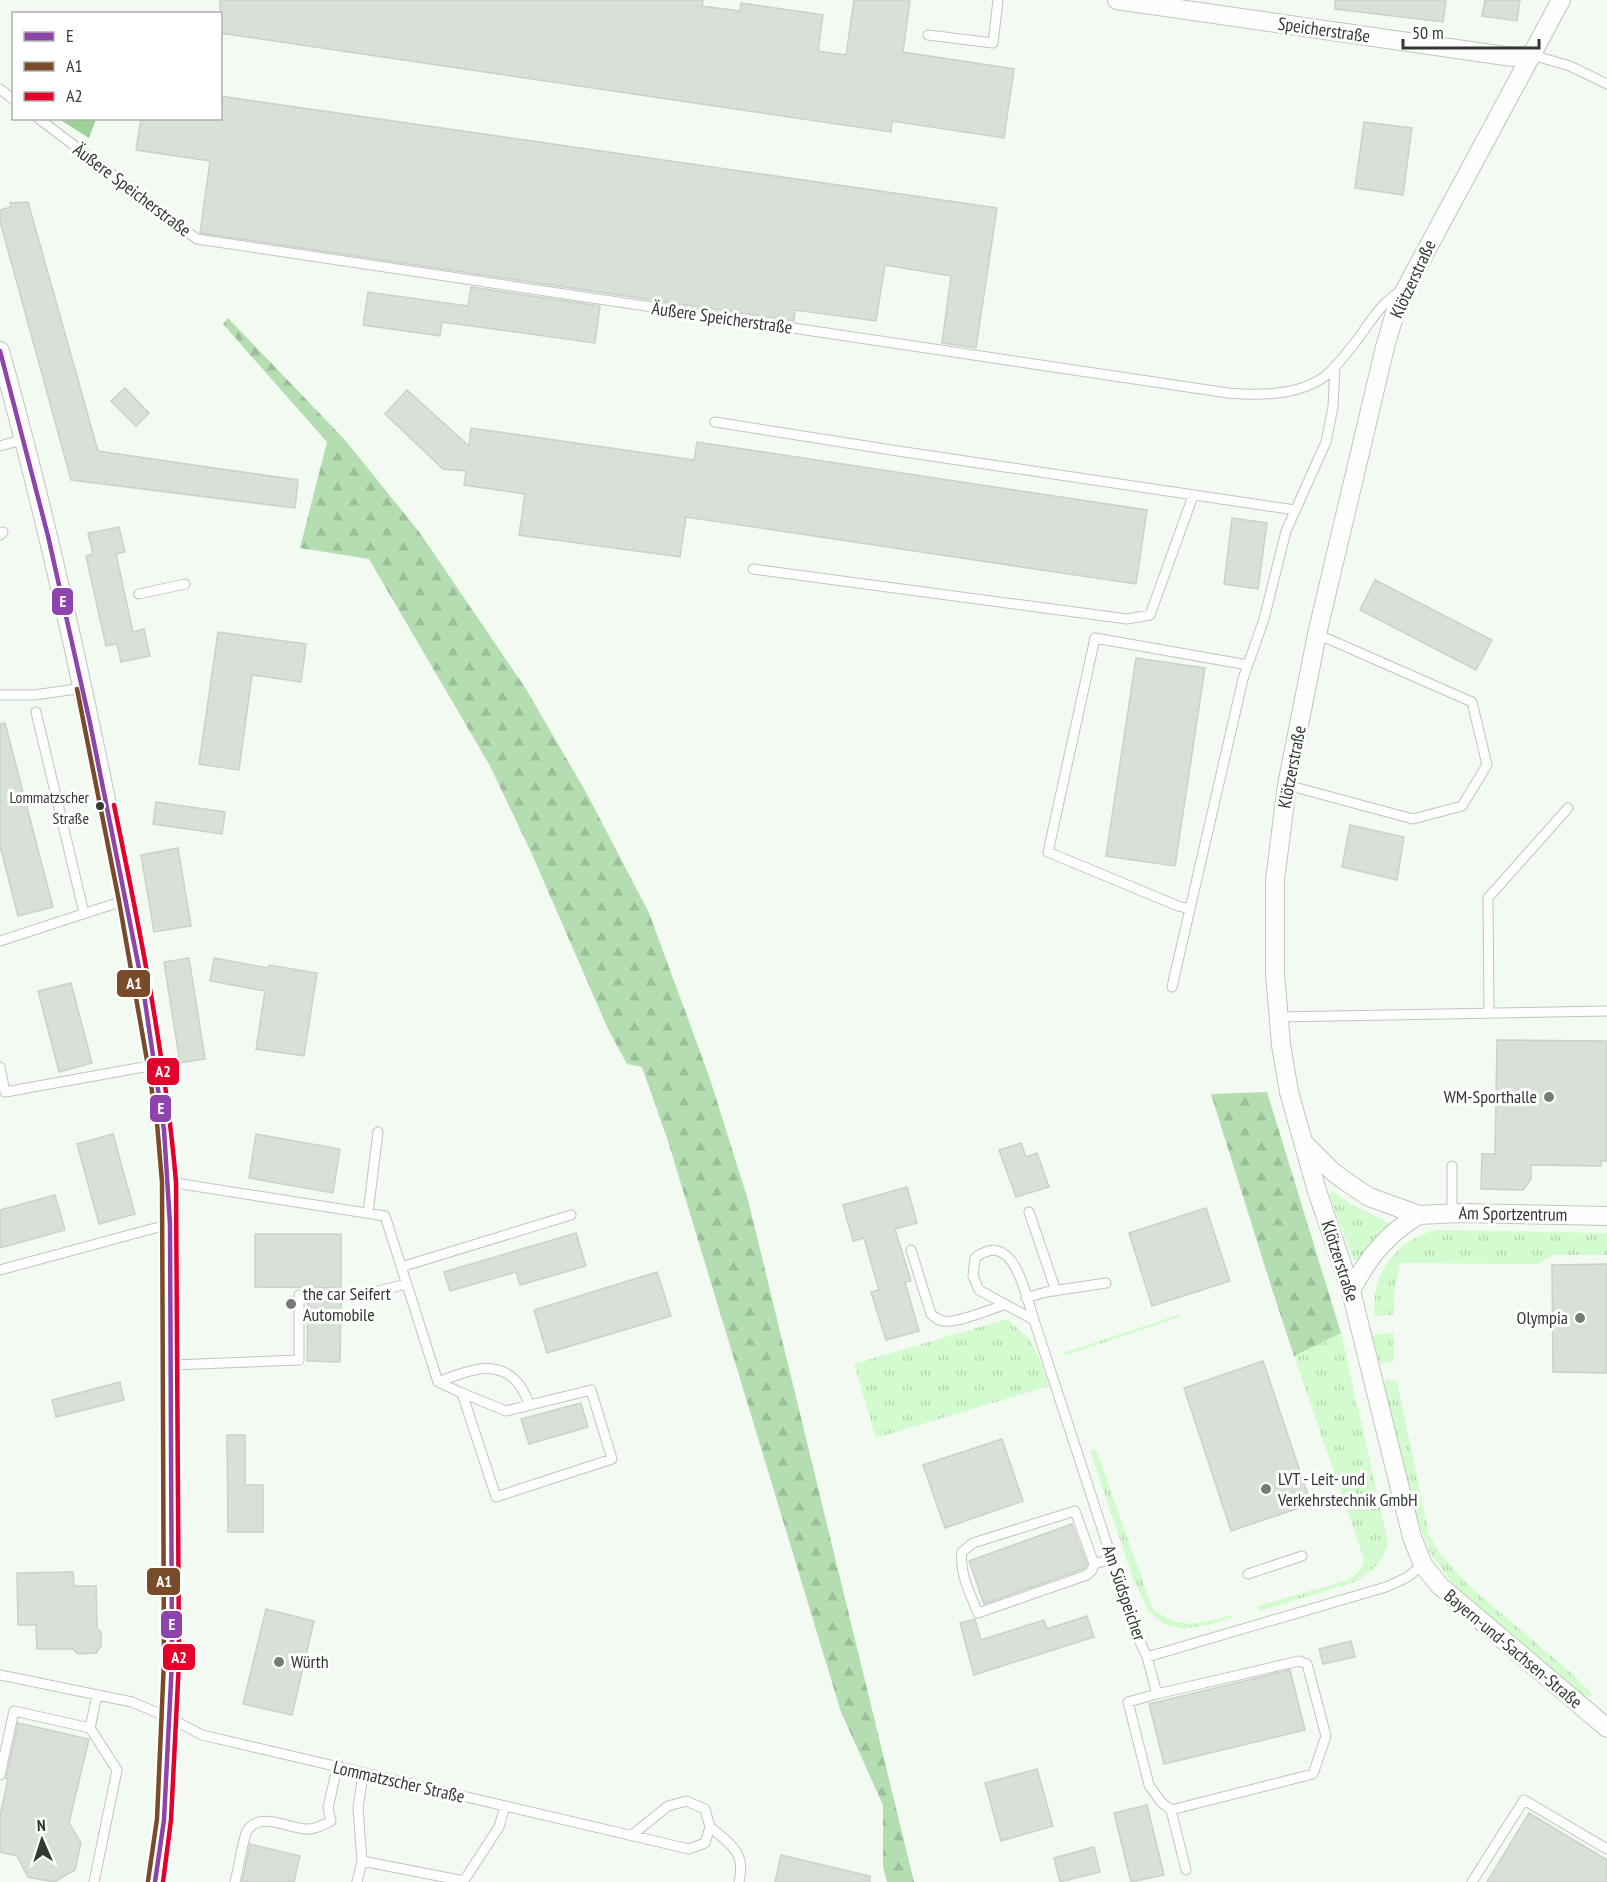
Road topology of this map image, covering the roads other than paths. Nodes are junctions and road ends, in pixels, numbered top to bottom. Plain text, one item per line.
1 (998, 0) edge
2 (1117, 0) edge
3 (1561, 0) edge
4 (928, 35) dead end
5 (1532, 55) junction
6 (1607, 84) edge
7 (0, 89) edge
8 (12, 98) edge
9 (41, 120) edge
10 (1404, 289) junction
11 (0, 351) edge
12 (1335, 366) junction
13 (715, 422) dead end
14 (25, 439) junction
15 (0, 446) edge
16 (1193, 496) junction
17 (1295, 510) junction
18 (753, 569) dead end
19 (185, 584) dead end
20 (139, 594) dead end
21 (1317, 634) junction
22 (1248, 665) junction
23 (84, 688) junction
24 (0, 695) edge
25 (36, 712) dead end
26 (1287, 785) junction
27 (1568, 808) dead end
28 (126, 900) junction
29 (1190, 909) junction
30 (84, 913) junction
31 (0, 941) edge
32 (1172, 987) dead end
33 (1607, 1011) edge
34 (1489, 1013) junction
35 (1278, 1017) junction
36 (155, 1065) junction
37 (0, 1067) edge
38 (378, 1132) dead end
39 (1302, 1140) junction
40 (1452, 1166) dead end
41 (169, 1182) junction
42 (1029, 1212) dead end
43 (368, 1213) junction
44 (1452, 1214) junction
45 (571, 1215) dead end
46 (1419, 1215) junction
47 (1607, 1216) edge
48 (170, 1224) junction
49 (911, 1250) dead end
50 (401, 1267) junction
51 (0, 1270) edge
52 (1106, 1283) dead end
53 (407, 1284) junction
54 (1056, 1291) junction
55 (1351, 1291) junction
56 (1026, 1298) junction
57 (1004, 1305) junction
58 (1034, 1320) junction
59 (171, 1365) junction
60 (438, 1382) junction
61 (462, 1393) junction
62 (530, 1405) junction
63 (1302, 1556) dead end
64 (1112, 1559) junction
65 (1094, 1564) junction
66 (1423, 1565) junction
67 (1248, 1574) dead end
68 (1147, 1656) junction
69 (0, 1675) edge
70 (1157, 1694) junction
71 (97, 1695) junction
72 (170, 1718) junction
73 (90, 1728) junction
74 (1607, 1728) edge
75 (337, 1768) junction
76 (363, 1774) junction
77 (0, 1775) edge
78 (505, 1806) junction
79 (1171, 1810) junction
80 (710, 1827) junction
81 (632, 1835) junction
82 (1607, 1849) edge
83 (362, 1861) junction
84 (1186, 1869) dead end
85 (464, 1881) edge
86 (94, 1882) edge
87 (155, 1882) edge
88 (235, 1882) edge
89 (357, 1882) edge
90 (739, 1882) edge
91 (1472, 1882) edge

1 - 4 lane
2 - 5 street, Speicherstraße
3 - 5 street, Klötzerstraße
5 - 6 lane
5 - 10 street, Klötzerstraße
7 - 8 lane
9 - 12 lane, Äußere Speicherstraße
10 - 12 lane, Äußere Speicherstraße
10 - 21 street, Klötzerstraße
11 - 14 street
12 - 17 lane
13 - 16 lane
14 - 15 lane
14 - 23 street
16 - 17 lane
16 - 18 lane
17 - 22 lane
19 - 20 lane
21 - 26 street, Klötzerstraße
21 - 26 lane
22 - 29 lane
22 - 29 lane
23 - 24 lane
23 - 28 street
25 - 30 lane
26 - 35 street, Klötzerstraße
27 - 34 lane
28 - 30 lane
28 - 36 street
29 - 32 lane
30 - 31 lane
33 - 34 lane
34 - 35 lane
35 - 39 street, Klötzerstraße
36 - 37 lane
36 - 41 street
38 - 43 lane
39 - 46 street, Am Sportzentrum
39 - 55 street, Klötzerstraße
40 - 44 lane
41 - 43 lane
41 - 48 street
42 - 54 lane
43 - 50 lane
44 - 46 street, Am Sportzentrum
44 - 47 street, Am Sportzentrum
45 - 50 lane
46 - 55 street
48 - 51 lane
48 - 59 street
49 - 57 lane
50 - 53 lane
52 - 54 lane
53 - 59 lane
53 - 60 lane
54 - 56 lane
55 - 66 street, Klötzerstraße
56 - 57 lane, Am Südspeicher
56 - 58 lane, Am Südspeicher
57 - 58 lane, Am Südspeicher
58 - 64 lane, Am Südspeicher
59 - 72 street
60 - 61 lane
60 - 62 lane
61 - 62 lane
61 - 62 lane
63 - 67 lane
64 - 65 lane
64 - 68 lane, Am Südspeicher
65 - 65 lane
66 - 68 lane, Am Südspeicher
66 - 74 street, Bayern-und-Sachsen-Straße
68 - 70 lane
69 - 71 lane, Lommatzscher Straße
70 - 79 lane
70 - 79 lane
71 - 72 lane, Lommatzscher Straße
71 - 73 lane
72 - 75 lane, Lommatzscher Straße
72 - 87 street
73 - 77 lane
73 - 86 lane
75 - 76 lane, Lommatzscher Straße
75 - 88 lane
76 - 78 lane, Lommatzscher Straße
76 - 83 lane
78 - 81 lane, Lommatzscher Straße
78 - 85 lane
79 - 84 lane
80 - 81 lane, Lommatzscher Straße
80 - 81 lane
80 - 90 lane
82 - 91 lane
83 - 85 lane
83 - 89 lane

